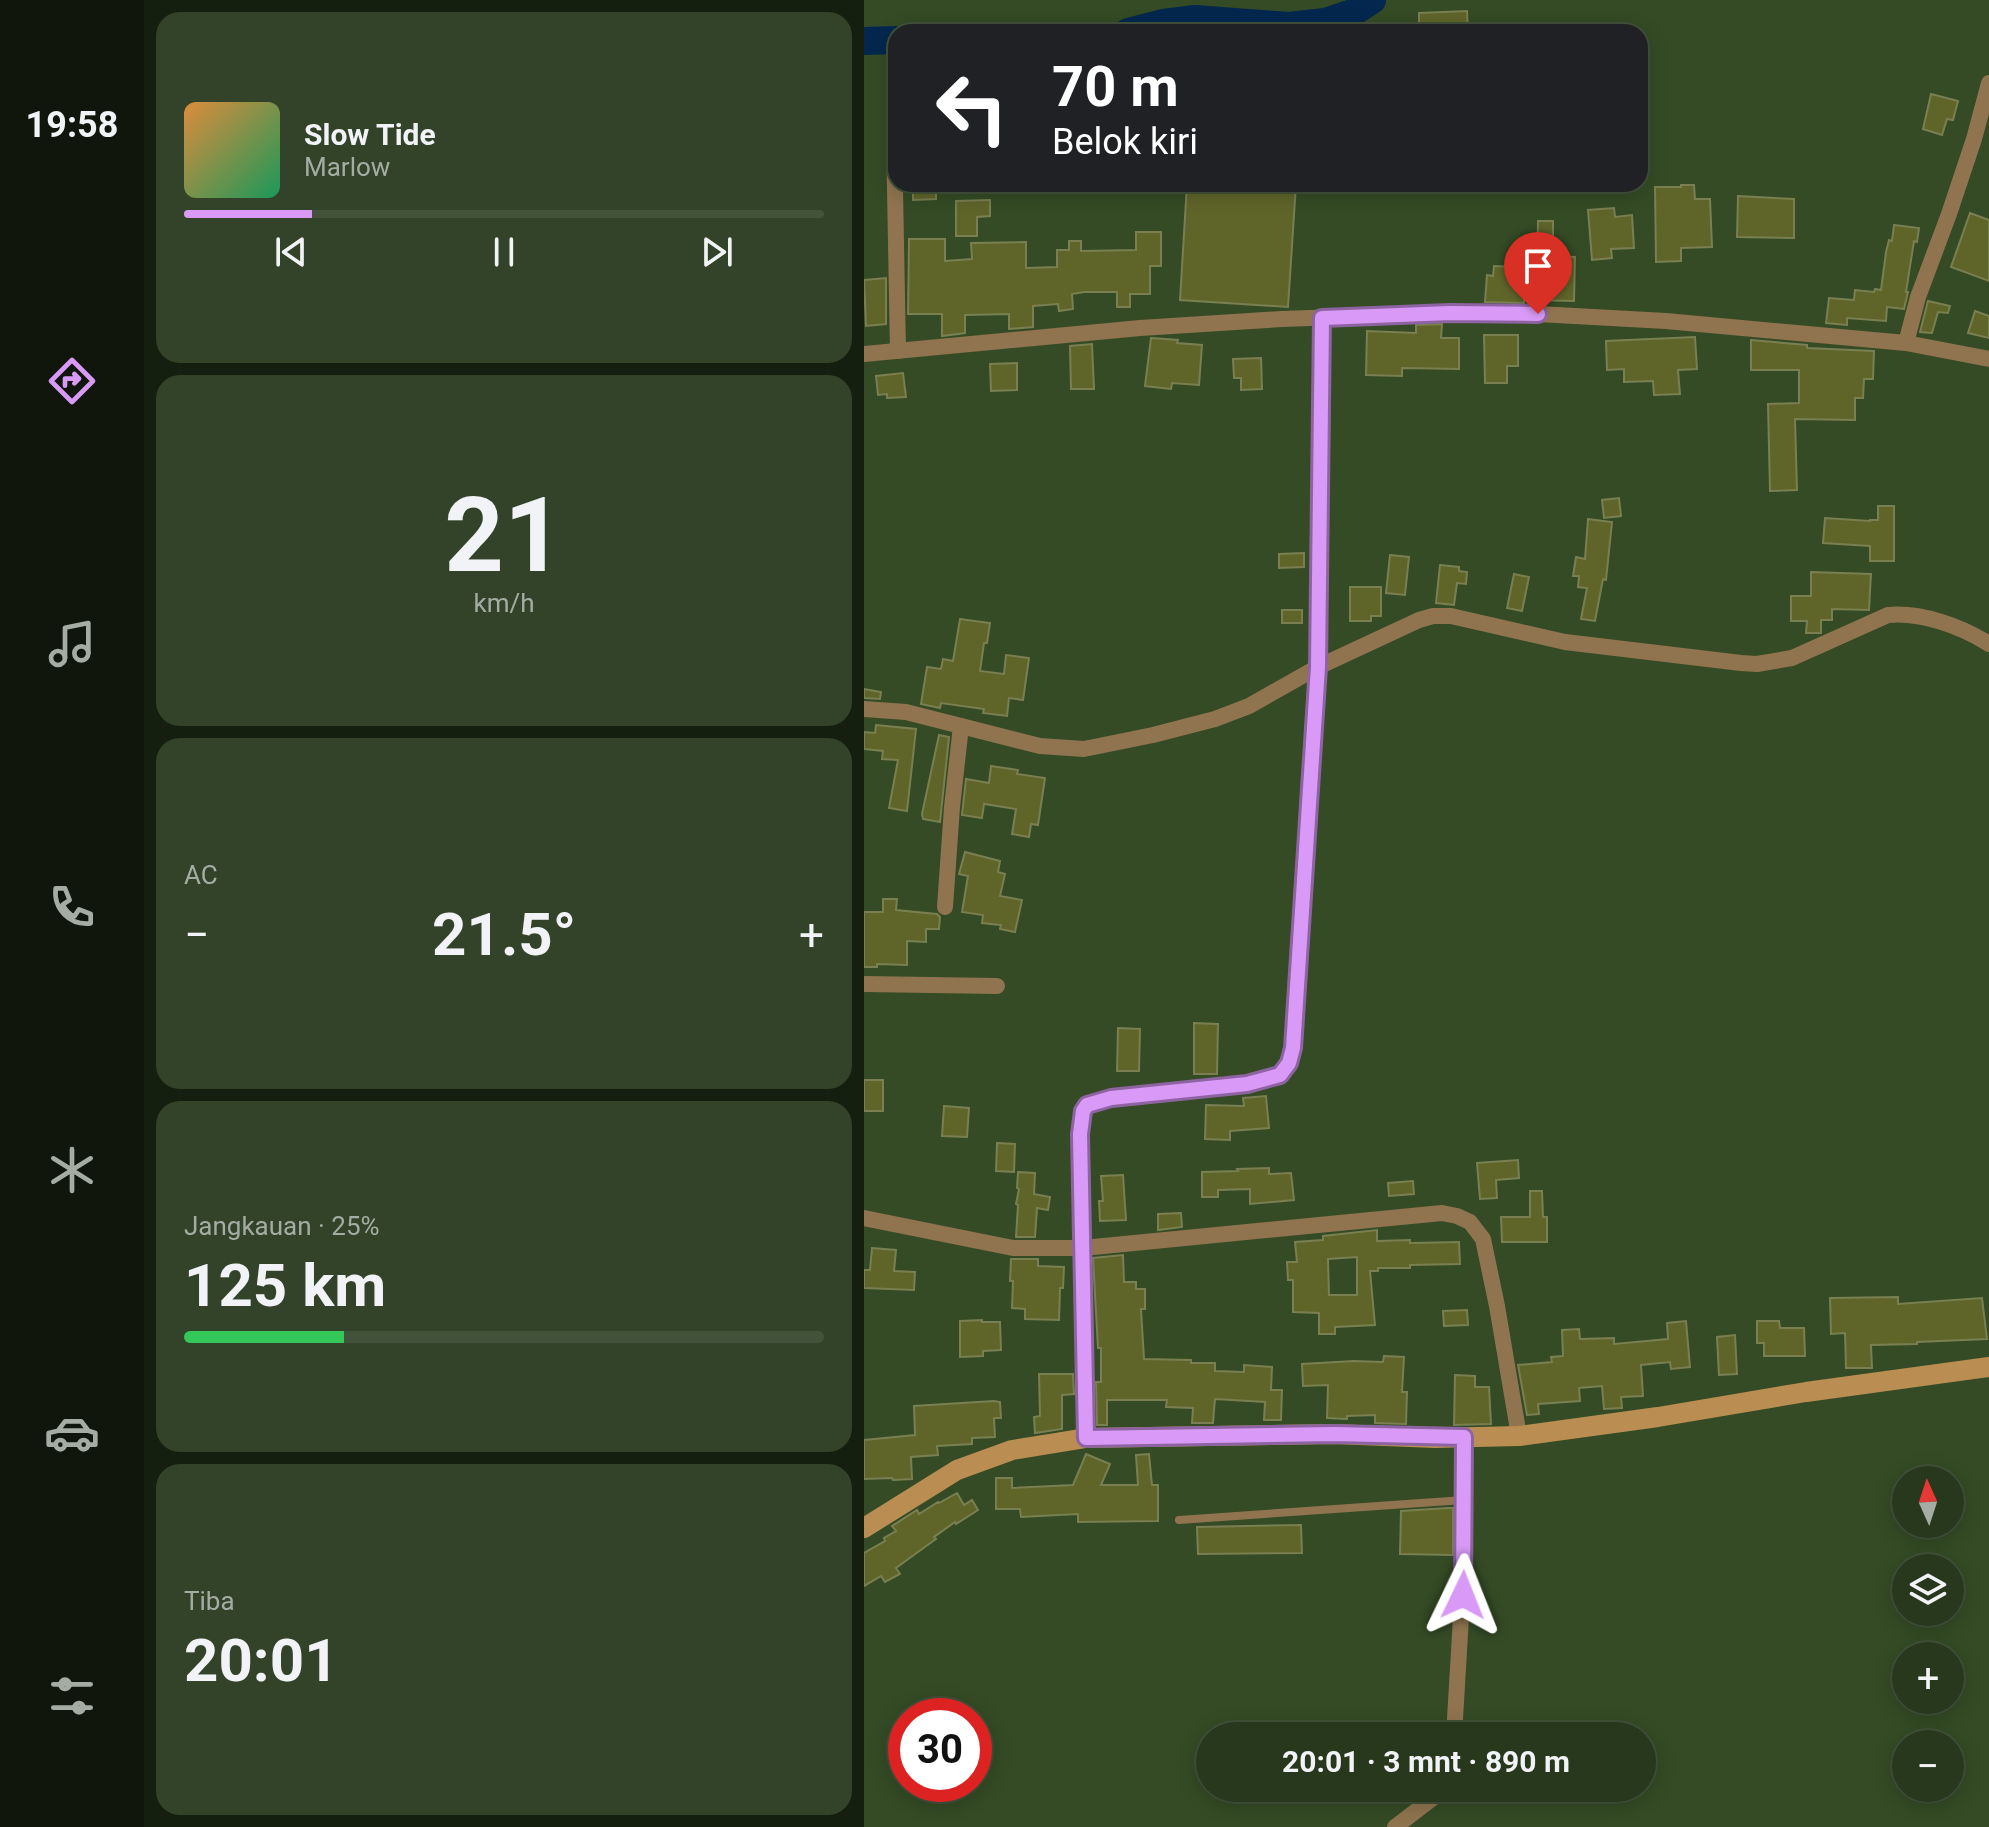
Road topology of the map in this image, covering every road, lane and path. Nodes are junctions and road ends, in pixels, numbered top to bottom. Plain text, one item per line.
1 (1989, 83) edge
2 (895, 192) edge
3 (1322, 318) junction
4 (1906, 343) junction
5 (898, 351) junction
6 (864, 354) edge
7 (1989, 359) edge
8 (1989, 644) edge
9 (1318, 667) junction
10 (864, 709) edge
11 (961, 726) junction
12 (945, 907) dead end
13 (864, 984) edge
14 (997, 986) dead end
15 (864, 1218) edge
16 (1083, 1248) junction
17 (1989, 1367) edge
18 (1519, 1436) junction
19 (1464, 1437) junction
20 (1086, 1438) junction
21 (1464, 1500) junction
22 (1179, 1520) dead end
23 (864, 1528) edge
24 (1455, 1722) edge
25 (1428, 1802) edge
26 (1395, 1827) edge

1 - 4 street
2 - 5 street
3 - 4 street
3 - 5 street
3 - 9 street
4 - 7 street
5 - 6 street
8 - 9 street
9 - 11 street
9 - 16 street
10 - 11 street
11 - 12 street
13 - 14 street
15 - 16 street
16 - 18 street
16 - 20 street
17 - 18 street
18 - 19 street
19 - 20 street
19 - 21 street
20 - 23 street
21 - 22 lane
21 - 24 street
25 - 26 street

